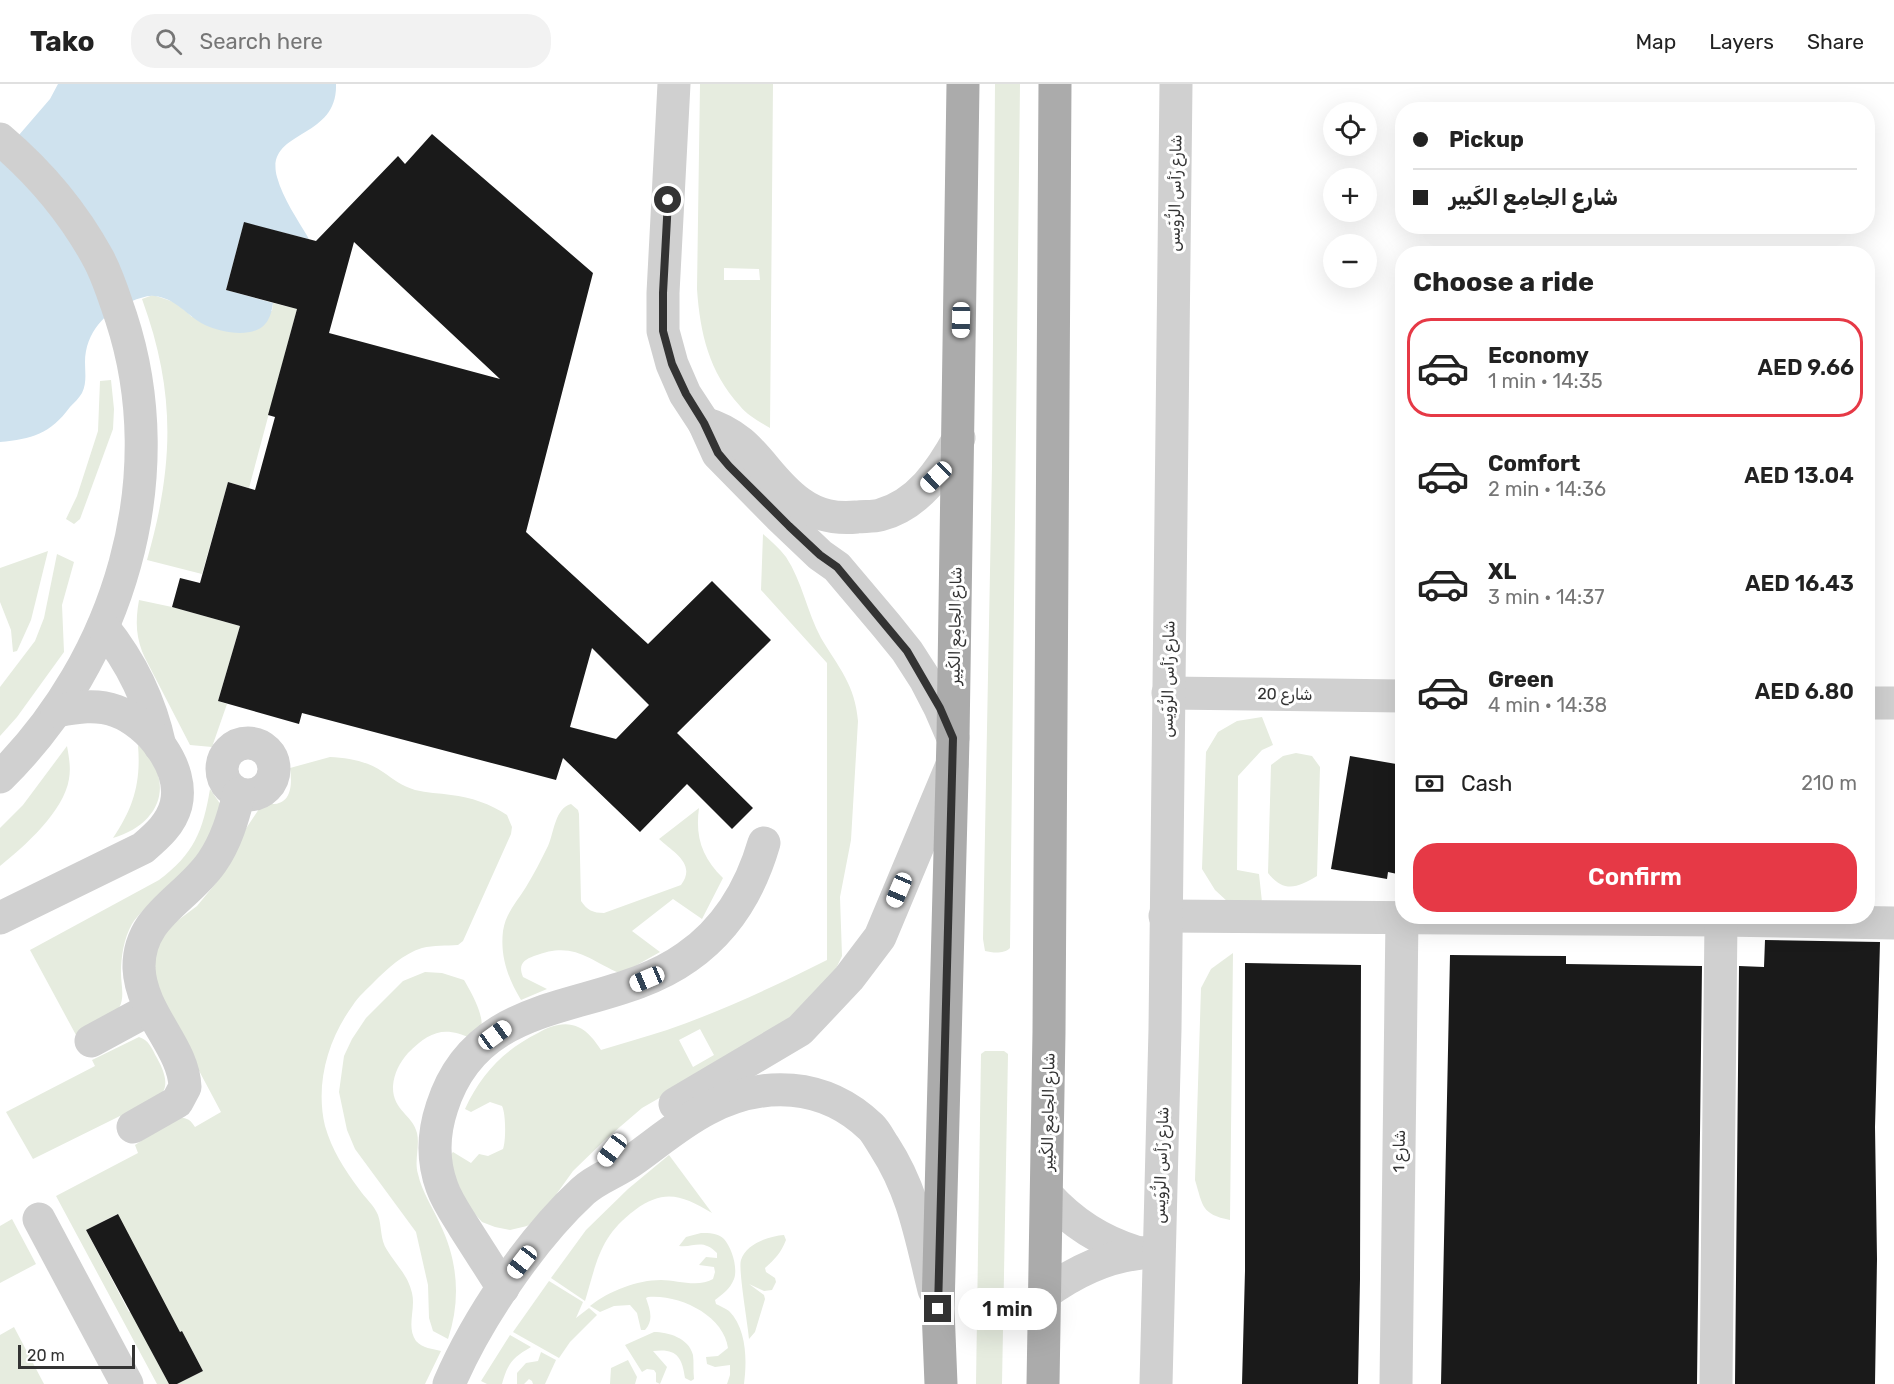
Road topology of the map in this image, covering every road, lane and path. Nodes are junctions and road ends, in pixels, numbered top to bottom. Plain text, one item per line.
1 (674, 84) edge
2 (963, 84) edge
3 (1055, 84) edge
4 (1176, 84) edge
5 (0, 139) edge
6 (704, 423) junction
7 (959, 438) junction
8 (103, 627) junction
9 (1168, 693) junction
10 (1395, 696) edge
11 (1875, 702) edge
12 (1894, 703) edge
13 (57, 711) junction
14 (953, 750) junction
15 (166, 758) junction
16 (222, 764) junction
17 (0, 777) edge
18 (239, 794) junction
19 (764, 843) dead end
20 (1165, 916) junction
21 (0, 918) edge
22 (1395, 918) edge
23 (1875, 923) edge
24 (1894, 923) edge
25 (1402, 924) edge
26 (1721, 924) edge
27 (150, 1009) junction
28 (91, 1041) dead end
29 (133, 1127) dead end
30 (590, 1185) junction
31 (1047, 1195) junction
32 (39, 1219) dead end
33 (1147, 1252) junction
34 (503, 1288) junction
35 (1044, 1293) junction
36 (938, 1309) junction
37 (127, 1384) edge
38 (449, 1384) edge
39 (941, 1384) edge
40 (1043, 1384) edge
41 (1156, 1384) edge
42 (1396, 1384) edge
43 (1716, 1384) edge

1 - 6 street
2 - 7 main road, شارع الجامِع الكَبِير
3 - 31 main road, شارع الجامِع الكَبِير
4 - 9 street, شارع رَأس الرُّوَيس
5 - 8 street
6 - 7 street
6 - 14 street
7 - 14 main road, شارع الجامِع الكَبِير
8 - 13 street
8 - 15 street
9 - 10 street, شارع 20
9 - 20 street, شارع رَأس الرُّوَيس
11 - 12 street
13 - 15 street
13 - 17 street
14 - 30 street
14 - 36 main road, شارع الجامِع الكَبِير
15 - 16 street
15 - 21 street
16 - 18 street
16 - 18 street
18 - 27 street
19 - 34 street
20 - 22 street
20 - 33 street, شارع رَأس الرُّوَيس
23 - 24 street
25 - 42 street, شارع 1
26 - 43 street
27 - 28 street
27 - 29 street
30 - 34 street
30 - 36 street
31 - 33 street
31 - 35 main road, شارع الجامِع الكَبِير
32 - 37 street
33 - 35 street
33 - 41 street, شارع رَأس الرُّوَيس
34 - 38 street
35 - 40 main road, شارع الجامِع الكَبِير
36 - 39 main road, شارع الجامِع الكَبِير

